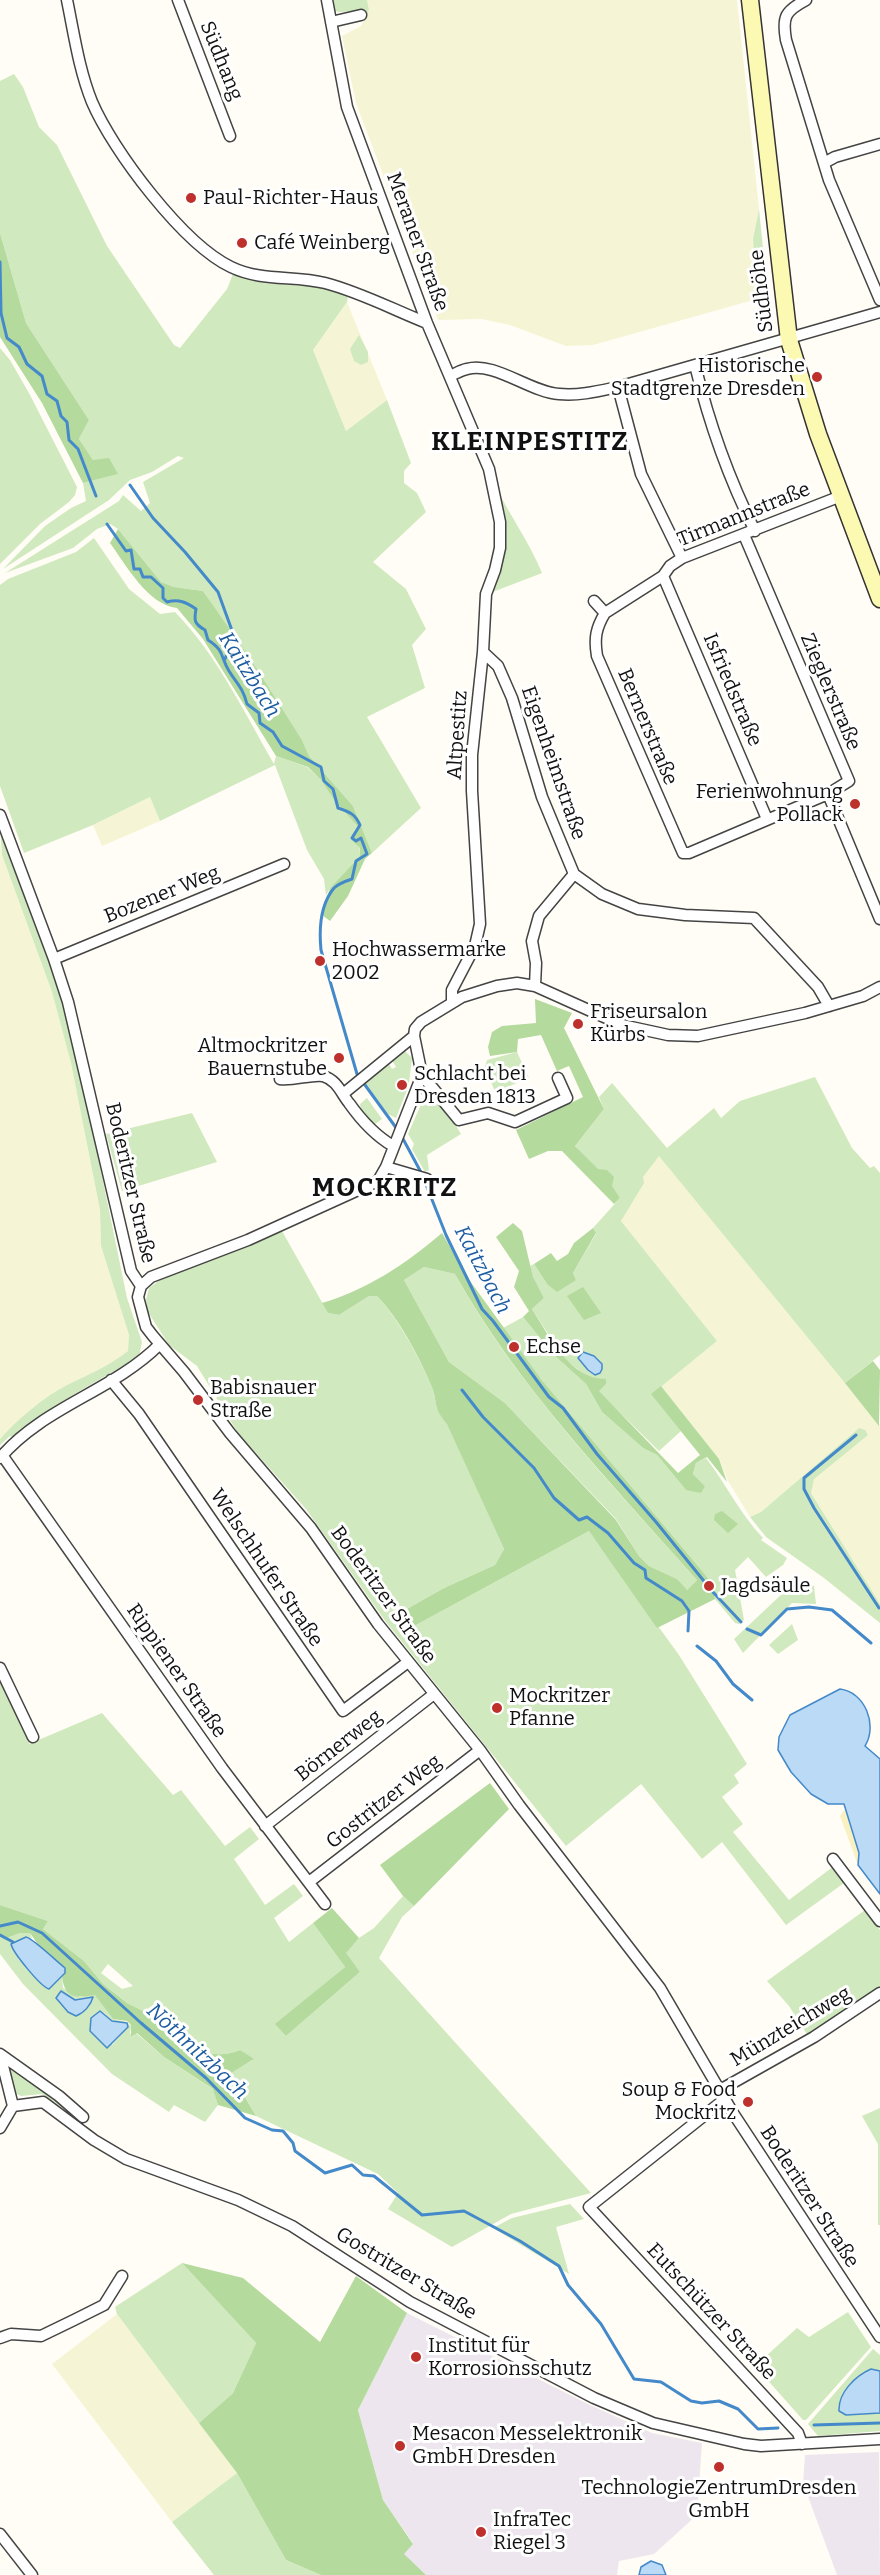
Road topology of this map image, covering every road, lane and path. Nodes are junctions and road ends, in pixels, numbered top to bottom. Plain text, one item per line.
1 (67, 0) edge
2 (178, 0) edge
3 (327, 0) edge
4 (750, 0) edge
5 (806, 0) edge
6 (361, 15) dead end
7 (331, 22) junction
8 (230, 136) dead end
9 (880, 144) edge
10 (824, 163) junction
11 (880, 300) edge
12 (880, 312) edge
13 (427, 323) junction
14 (789, 339) junction
15 (695, 365) junction
16 (450, 376) junction
17 (618, 387) junction
18 (489, 469) joint
19 (841, 496) junction
20 (755, 531) junction
21 (744, 535) junction
22 (682, 558) junction
23 (663, 576) junction
24 (880, 599) edge
25 (594, 601) dead end
26 (605, 613) junction
27 (483, 652) junction
28 (828, 794) junction
29 (0, 815) edge
30 (767, 819) junction
31 (284, 864) dead end
32 (574, 874) junction
33 (880, 919) edge
34 (54, 959) junction
35 (535, 986) junction
36 (880, 987) edge
37 (452, 1001) junction
38 (829, 1006) junction
39 (414, 1036) junction
40 (422, 1075) junction
41 (558, 1078) dead end
42 (280, 1079) dead end
43 (343, 1094) junction
44 (395, 1141) junction
45 (386, 1167) junction
46 (423, 1177) dead end
47 (141, 1286) junction
48 (159, 1345) junction
49 (111, 1380) junction
50 (1, 1457) edge
51 (408, 1662) junction
52 (0, 1668) edge
53 (434, 1694) junction
54 (33, 1737) dead end
55 (480, 1749) junction
56 (265, 1826) junction
57 (833, 1859) dead end
58 (309, 1882) junction
59 (325, 1904) dead end
60 (880, 1921) edge
61 (880, 1993) edge
62 (0, 2054) edge
63 (722, 2094) junction
64 (13, 2106) junction
65 (84, 2117) dead end
66 (0, 2128) edge
67 (589, 2207) joint
68 (122, 2276) dead end
69 (880, 2336) edge
70 (0, 2338) edge
71 (880, 2439) edge
72 (802, 2444) junction
73 (0, 2534) edge
74 (32, 2575) edge

1 - 13 street
2 - 8 street, Südhang
3 - 7 street, Meraner Straße
4 - 14 street, Südhöhe
5 - 10 street
6 - 7 street
7 - 13 street, Meraner Straße
9 - 10 street
10 - 11 street
12 - 14 street
13 - 16 street, Meraner Straße
14 - 15 street
14 - 19 street, Südhöhe
15 - 17 street
15 - 20 street
16 - 17 street
16 - 18 street, Meraner Straße
17 - 22 street
18 - 27 street, Altpestitz
19 - 20 street, Tirmannstraße
19 - 24 street, Südhöhe
20 - 21 street, Tirmannstraße
21 - 22 street, Tirmannstraße
21 - 28 street, Zieglerstraße
22 - 23 street, Tirmannstraße
23 - 26 street, Tirmannstraße
23 - 30 street, Isfriedstraße
25 - 26 street
26 - 30 street, Bernerstraße
27 - 32 street, Eigenheimstraße
27 - 37 street, Altpestitz
28 - 30 street
28 - 33 street
29 - 34 street, Boderitzer Straße
31 - 34 street, Bozener Weg
32 - 35 street
32 - 38 street
34 - 47 street, Boderitzer Straße
35 - 37 street
35 - 38 street
36 - 38 street
37 - 39 street
39 - 40 street
39 - 43 street
40 - 41 street
40 - 44 street
42 - 43 street
43 - 44 street
44 - 45 street
45 - 46 street
45 - 47 street
47 - 48 street, Boderitzer Straße
48 - 49 street
48 - 51 street, Boderitzer Straße
49 - 50 street
49 - 51 street, Welschhufer Straße
50 - 56 street, Rippiener Straße
51 - 53 street, Boderitzer Straße
52 - 54 street
53 - 55 street, Boderitzer Straße
53 - 56 street, Börnerweg
55 - 58 street, Gostritzer Weg
55 - 63 street, Boderitzer Straße
56 - 58 street, Rippiener Straße
57 - 60 street
58 - 59 street, Rippiener Straße
61 - 63 street, Münzteichweg
62 - 64 street
62 - 65 street
63 - 67 street, Münzteichweg
63 - 69 street, Boderitzer Straße
64 - 66 street
64 - 72 street, Gostritzer Straße
67 - 72 street, Eutschützer Straße
68 - 70 street
71 - 72 street, Gostritzer Straße
73 - 74 street

